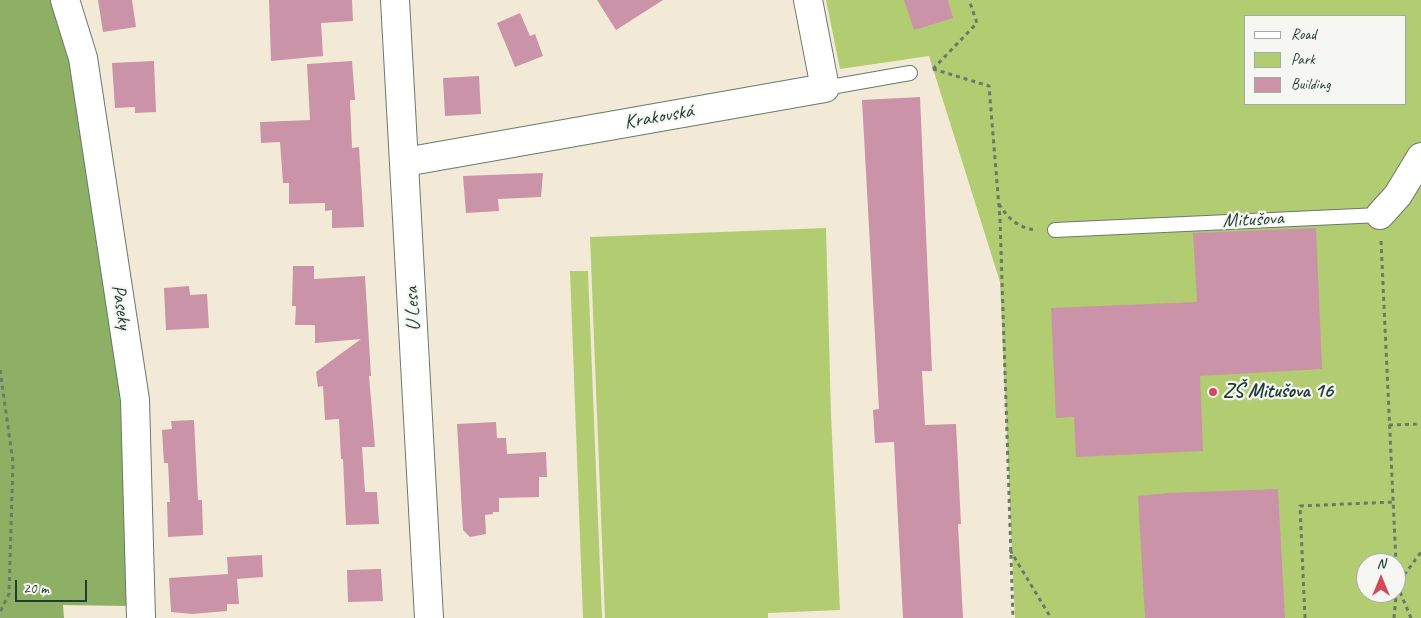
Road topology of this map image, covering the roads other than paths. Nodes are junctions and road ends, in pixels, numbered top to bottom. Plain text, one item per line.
1 (65, 0) edge
2 (395, 0) edge
3 (808, 0) edge
4 (910, 73) road end
5 (825, 88) junction
6 (1421, 157) edge
7 (405, 162) junction
8 (1380, 215) joint
9 (1055, 230) road end
10 (141, 618) edge
11 (429, 618) edge

1 - 10 street, Paseky
2 - 7 street, U Lesa
3 - 5 street
4 - 5 lane
5 - 7 street, Krakovská
6 - 8 street
7 - 11 street, U Lesa
8 - 9 lane, Mitušova

